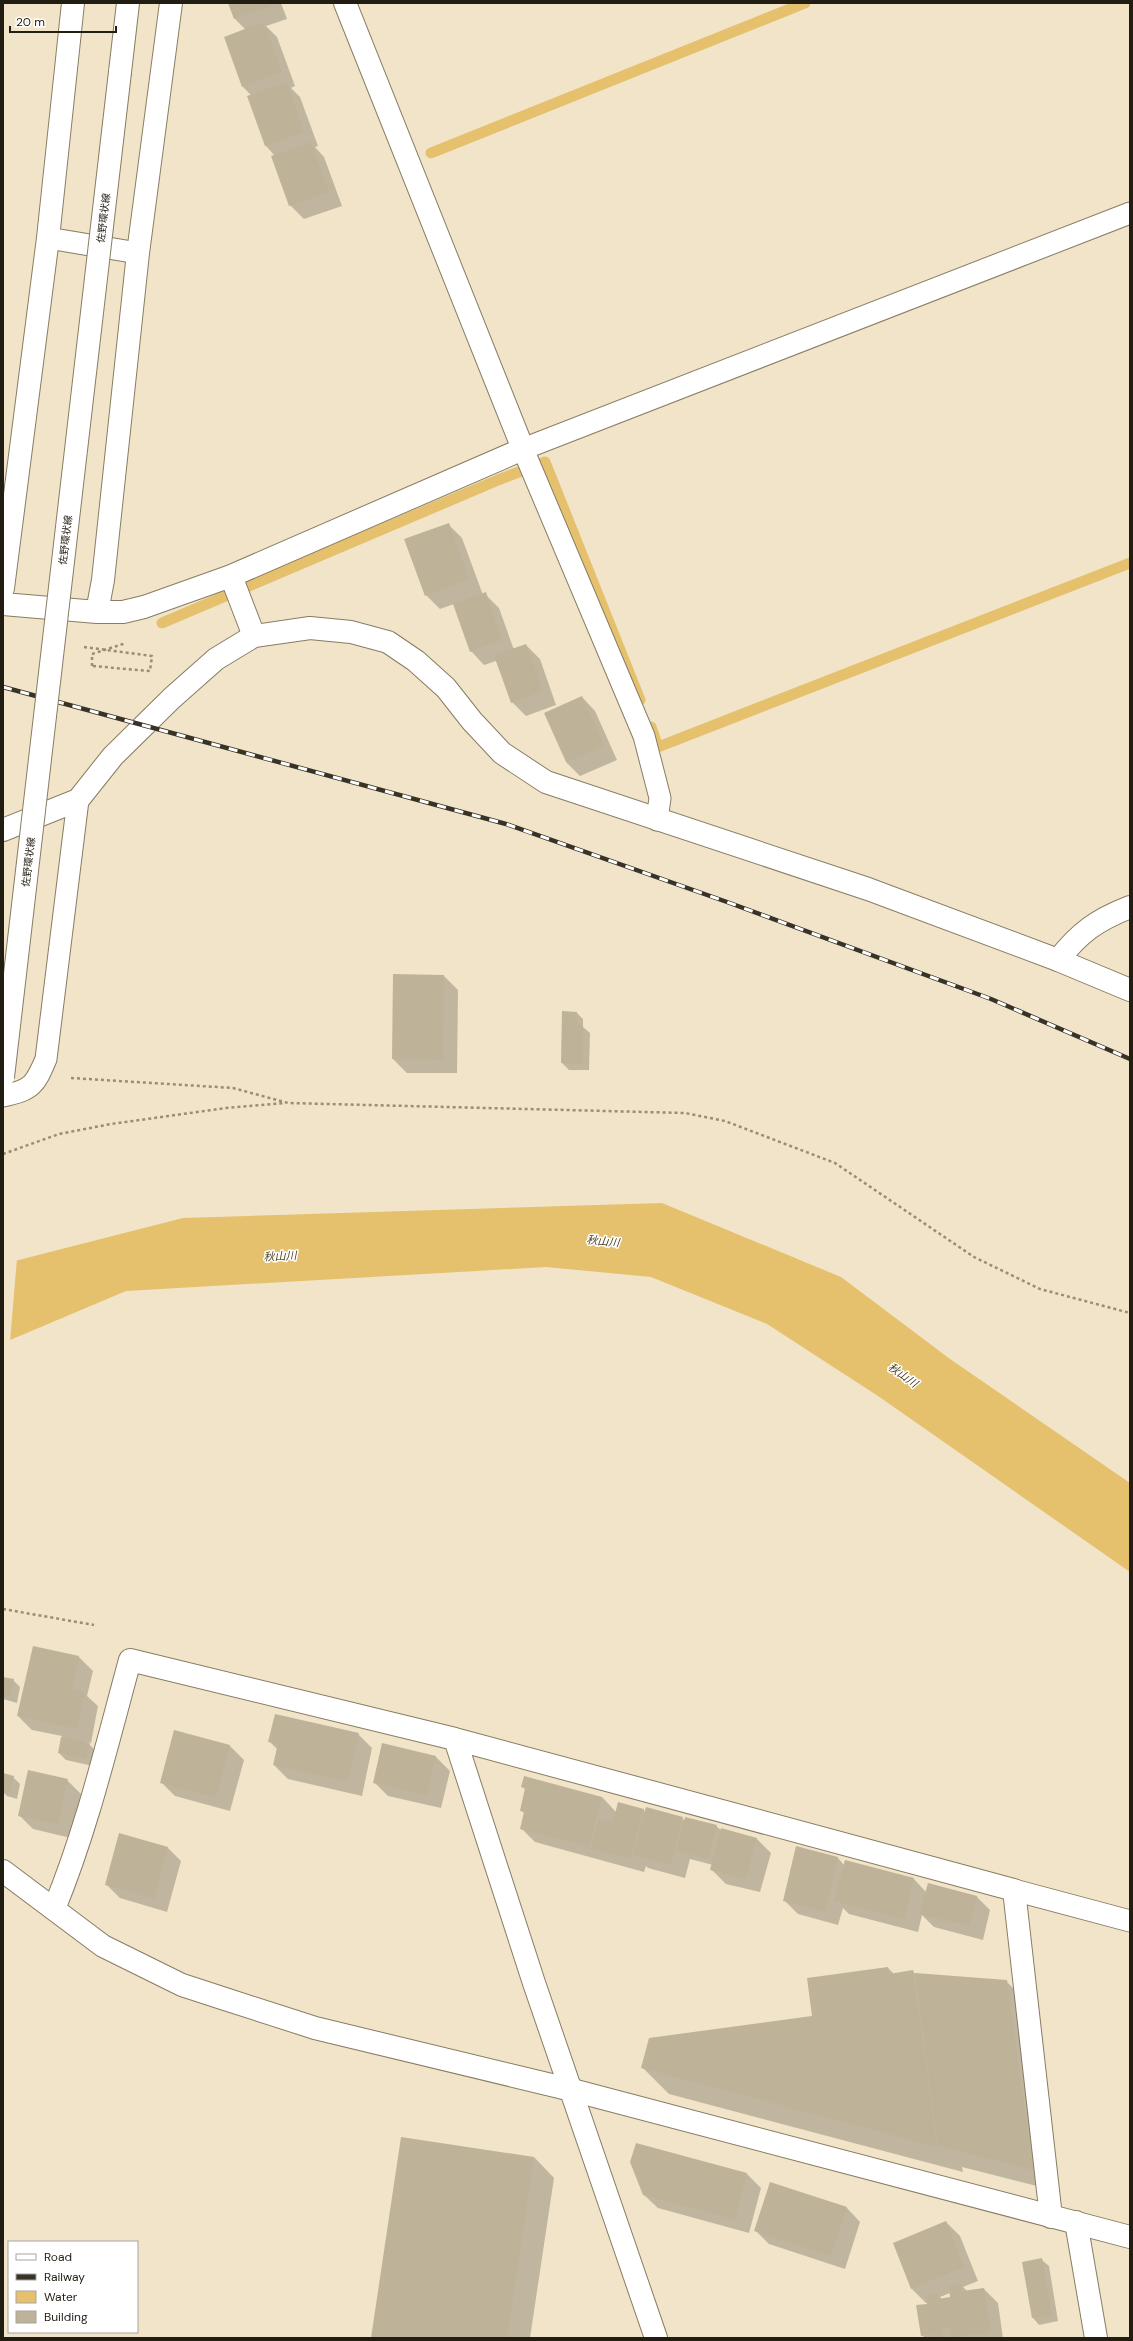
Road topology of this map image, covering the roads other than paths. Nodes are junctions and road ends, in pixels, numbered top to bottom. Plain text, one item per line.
1 (73, 3) edge
2 (128, 3) edge
3 (171, 3) edge
4 (345, 3) edge
5 (1130, 213) edge
6 (48, 238) junction
7 (138, 253) junction
8 (523, 449) junction
9 (231, 576) junction
10 (3, 588) edge
11 (3, 604) edge
12 (97, 612) junction
13 (254, 636) junction
14 (78, 800) junction
15 (657, 820) junction
16 (3, 830) edge
17 (1130, 907) edge
18 (1058, 960) junction
19 (1130, 990) edge
20 (3, 1077) edge
21 (3, 1096) edge
22 (455, 1739) junction
23 (3, 1871) edge
24 (1014, 1890) junction
25 (54, 1909) junction
26 (1130, 1921) edge
27 (572, 2090) junction
28 (1051, 2217) junction
29 (1076, 2222) junction
30 (1130, 2237) edge
31 (656, 2338) edge
32 (1096, 2338) edge

1 - 6 street
2 - 20 street, 佐野環状線, bridge
3 - 7 street
4 - 8 street
5 - 8 lane
6 - 7 lane
6 - 10 street
7 - 12 street
8 - 9 street
8 - 15 lane
9 - 12 street
9 - 13 street
11 - 12 street
13 - 14 street
13 - 15 street
14 - 16 street
14 - 21 lane
15 - 18 street
17 - 18 street
18 - 19 street
22 - 24 street
22 - 25 street
22 - 27 street
23 - 25 street
24 - 26 lane
24 - 28 street
25 - 27 street
27 - 28 street
27 - 31 street
28 - 29 street
29 - 30 street
29 - 32 street

